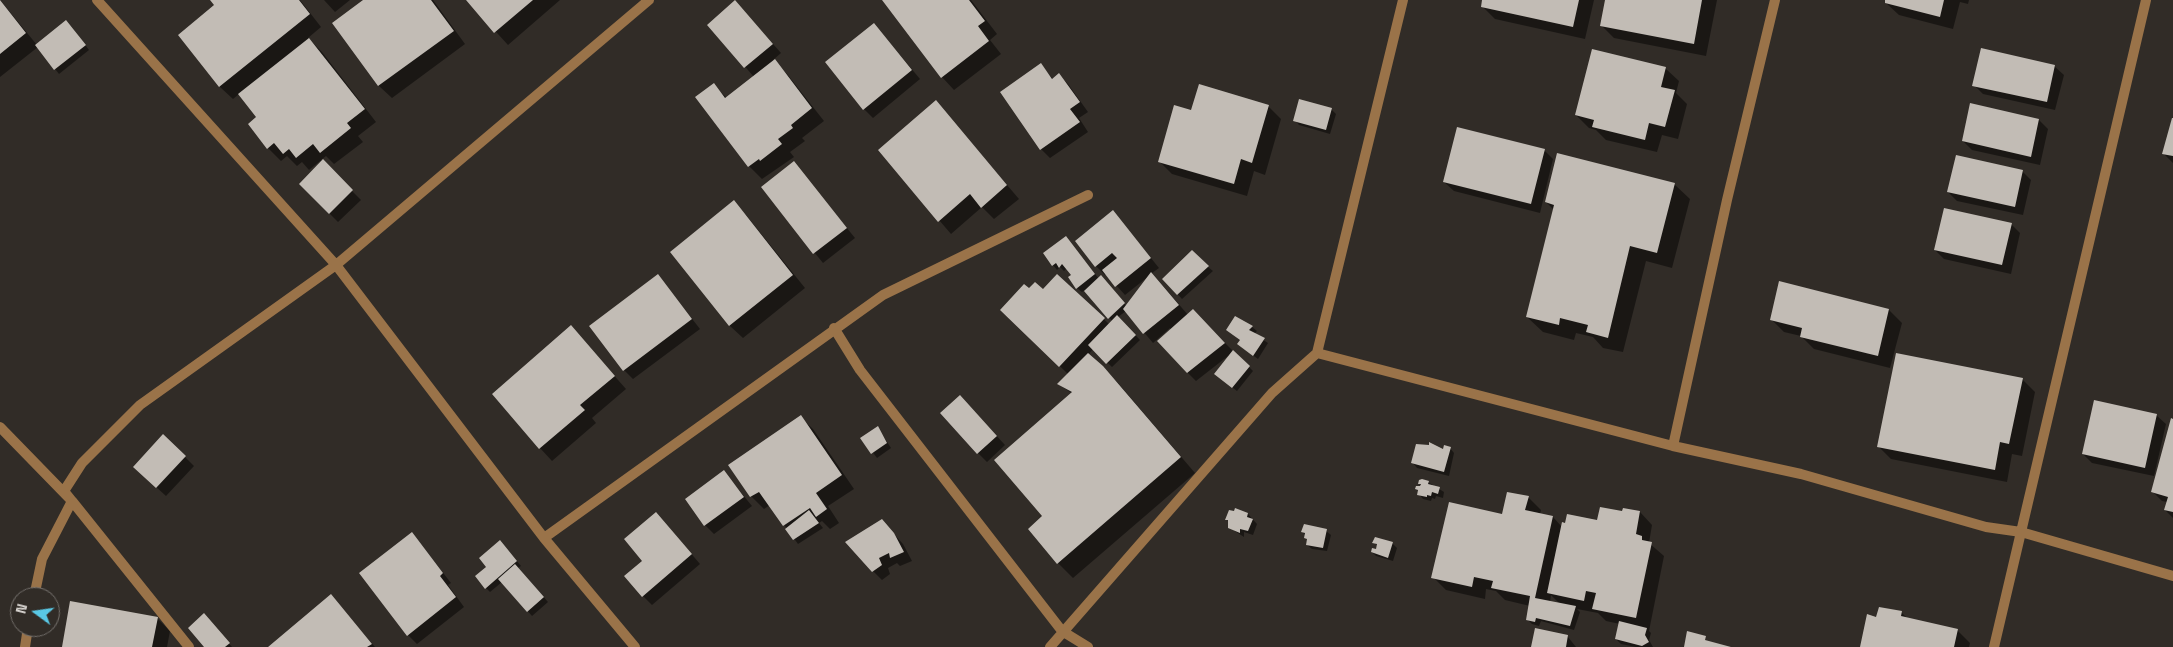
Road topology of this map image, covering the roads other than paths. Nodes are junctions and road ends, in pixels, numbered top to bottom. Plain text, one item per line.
1 (96, 0) edge
2 (649, 0) edge
3 (1404, 0) edge
4 (1774, 0) edge
5 (2146, 0) edge
6 (1088, 195) dead end
7 (336, 265) junction
8 (834, 328) junction
9 (1317, 353) junction
10 (0, 427) edge
11 (1673, 446) junction
12 (72, 501) junction
13 (2021, 532) junction
14 (544, 538) junction
15 (2173, 576) edge
16 (36, 587) edge
17 (1062, 631) junction
18 (188, 647) edge
19 (635, 647) edge
20 (1050, 647) edge
21 (1088, 647) edge
22 (1994, 647) edge

1 - 7 street
2 - 7 street
3 - 9 street
4 - 11 street
5 - 13 street
6 - 8 street
7 - 12 street
7 - 14 street
8 - 14 street
8 - 17 street
9 - 11 street
9 - 17 street
10 - 12 street
11 - 13 street
12 - 16 street
12 - 18 street
13 - 15 street
13 - 22 street
14 - 19 street
17 - 20 street
17 - 21 street

